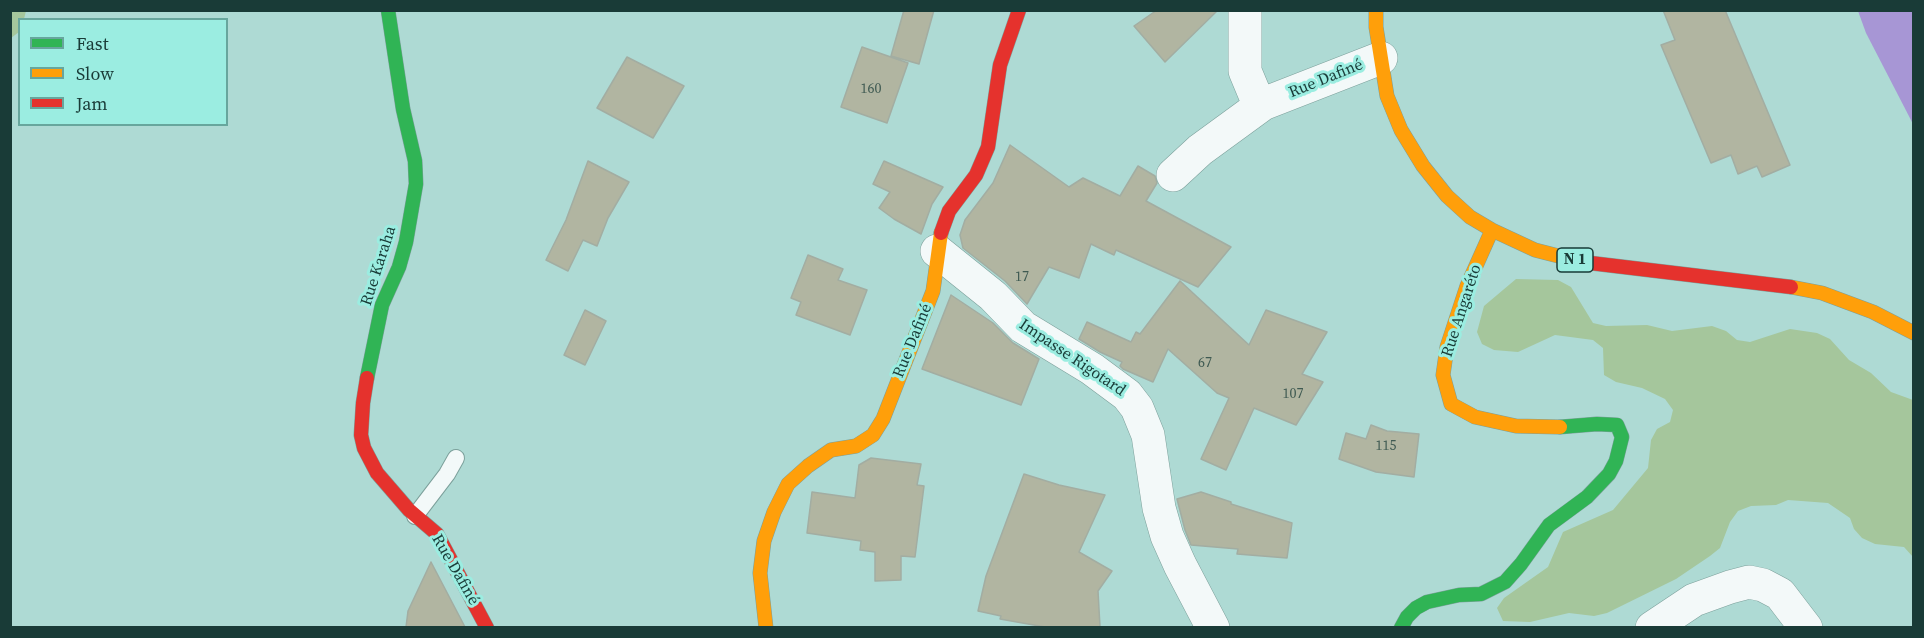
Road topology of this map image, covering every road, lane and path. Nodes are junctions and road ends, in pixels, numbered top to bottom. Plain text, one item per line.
1 (388, 10) edge
2 (1019, 10) edge
3 (1245, 10) edge
4 (1376, 10) edge
5 (1381, 58) junction
6 (1263, 104) junction
7 (1173, 175) dead end
8 (1492, 230) junction
9 (937, 251) junction
10 (1914, 333) edge
11 (456, 458) dead end
12 (415, 516) junction
13 (487, 627) edge
14 (766, 627) edge
15 (1213, 627) edge
16 (1401, 627) edge
17 (1652, 627) edge
18 (1806, 627) edge

1 - 12 street, Rue Karaha
2 - 9 street, Rue Dafiné
3 - 6 street
4 - 5 street, N 1
5 - 6 street, Rue Dafiné
5 - 8 street, N 1
6 - 7 street, Rue Dafiné
8 - 10 street, N 1
8 - 16 street, Rue Angaréto
9 - 14 street, Rue Dafiné
9 - 15 street, Impasse Rigotard
11 - 12 lane
12 - 13 street, Rue Dafiné
17 - 18 street

